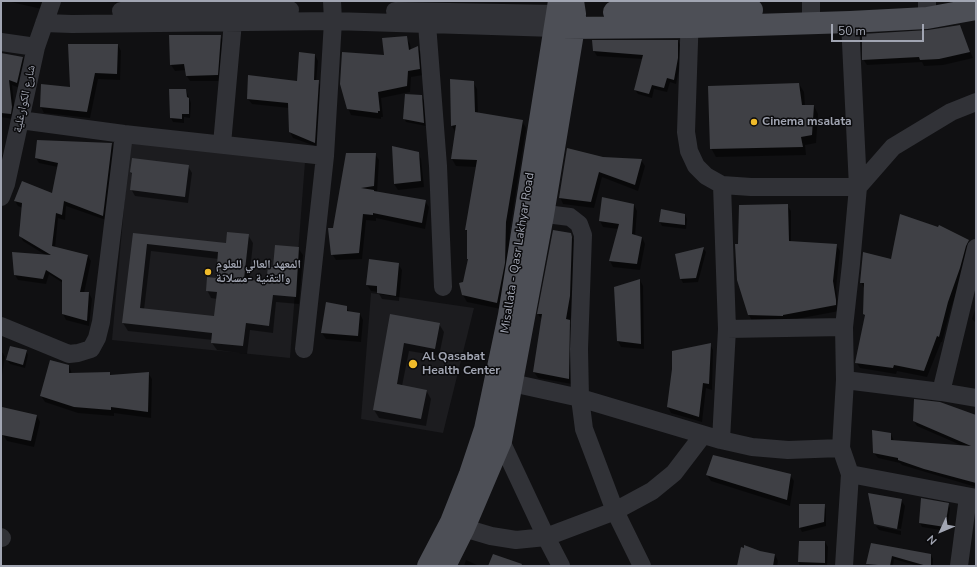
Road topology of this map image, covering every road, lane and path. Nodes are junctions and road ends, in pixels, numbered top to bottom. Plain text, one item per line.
1 (959, 1) edge
2 (927, 8) edge
3 (976, 9) edge
4 (332, 11) edge
5 (811, 11) edge
6 (48, 12) edge
7 (690, 13) edge
8 (565, 14) edge
9 (233, 22) junction
10 (850, 22) junction
11 (427, 24) junction
12 (1, 42) edge
13 (36, 47) junction
14 (976, 102) edge
15 (20, 120) junction
16 (124, 134) junction
17 (222, 144) junction
18 (325, 156) junction
19 (722, 185) junction
20 (858, 187) junction
21 (1, 197) edge
22 (534, 213) junction
23 (976, 248) edge
24 (443, 287) dead end
25 (1, 326) edge
26 (844, 327) junction
27 (727, 329) junction
28 (304, 349) dead end
29 (845, 380) junction
30 (504, 382) junction
31 (941, 392) junction
32 (580, 398) junction
33 (976, 398) edge
34 (703, 435) junction
35 (721, 440) junction
36 (501, 441) junction
37 (841, 448) junction
38 (850, 474) junction
39 (972, 497) edge
40 (615, 511) junction
41 (458, 525) junction
42 (546, 537) junction
43 (428, 566) edge
44 (445, 566) edge
45 (561, 566) edge
46 (642, 566) edge
47 (844, 566) edge
48 (959, 566) edge

1 - 2 main road
2 - 3 main road
2 - 5 main road
2 - 10 main road
4 - 6 street
4 - 8 street
4 - 9 street
4 - 11 street
4 - 18 street
5 - 7 main road
5 - 10 main road
6 - 9 street
6 - 13 street, شارع الكوارغلية
7 - 8 main road
7 - 19 street
8 - 11 street
8 - 22 main road, Misallata - Qasr Lakhyar Road
9 - 17 street
10 - 20 street
11 - 24 street
12 - 13 street
13 - 15 street, شارع الكوارغلية
14 - 20 street
15 - 16 street
15 - 21 street, شارع الكوارغلية
16 - 17 street
16 - 25 street
17 - 18 street
18 - 28 street
19 - 20 street
19 - 27 street
20 - 26 street
22 - 30 main road, Misallata - Qasr Lakhyar Road
22 - 32 street
23 - 31 street
26 - 27 street
26 - 29 street
27 - 35 street
29 - 31 street
29 - 37 street
30 - 32 street
30 - 36 main road
30 - 41 main road, Misallata - Qasr Lakhyar Road
31 - 33 street
32 - 34 street
32 - 40 street
34 - 35 street
34 - 40 street
35 - 37 street
36 - 41 main road
36 - 42 street
37 - 38 street
38 - 39 street
38 - 47 street
39 - 48 street
40 - 42 street
40 - 46 street
41 - 42 street
41 - 43 main road, Misallata - Qasr Lakhyar Road
41 - 44 main road
42 - 45 street

